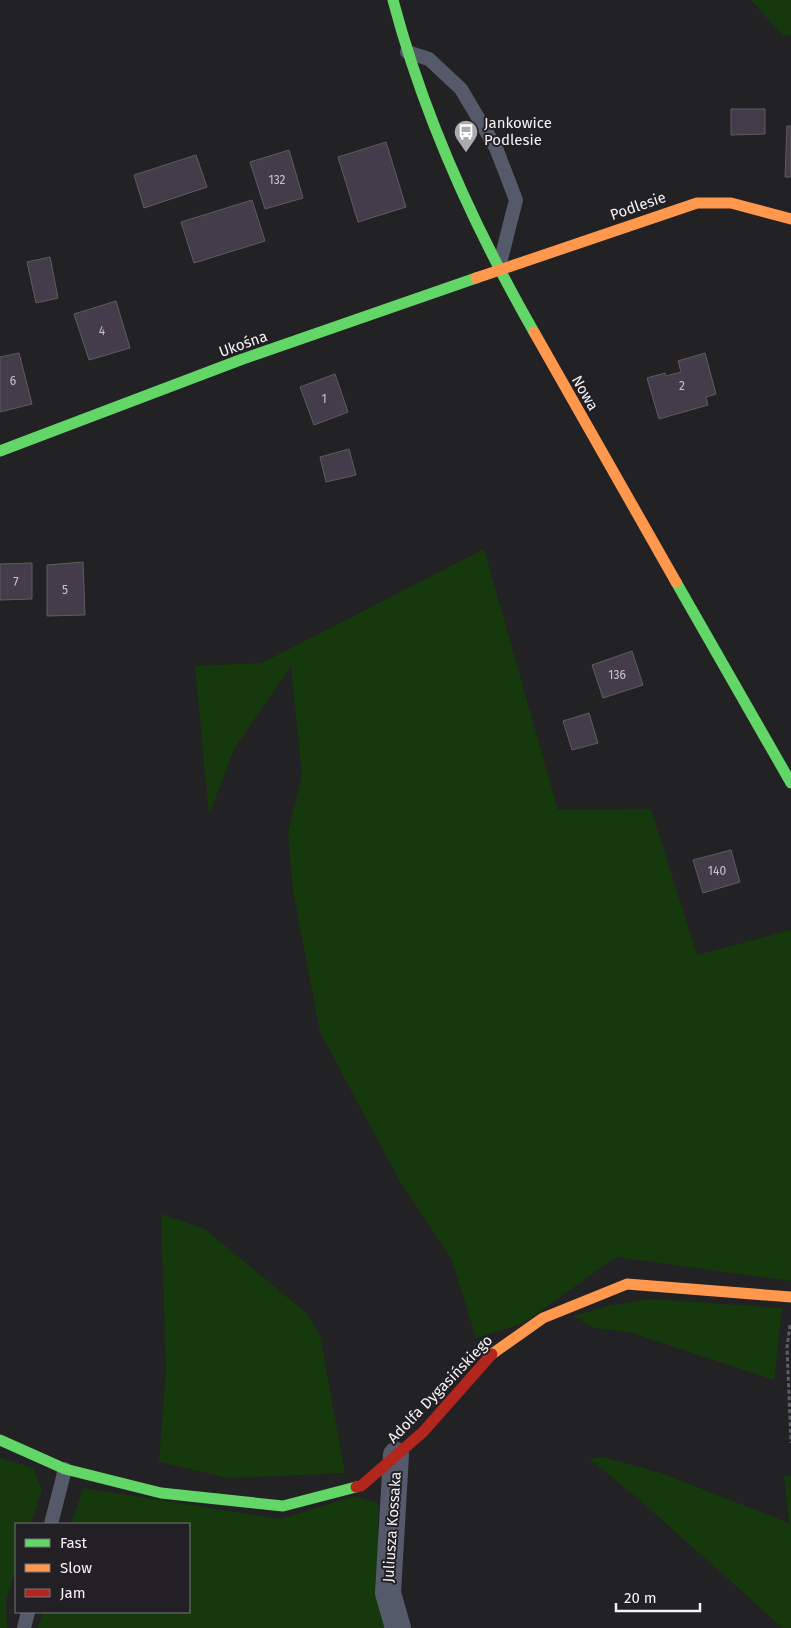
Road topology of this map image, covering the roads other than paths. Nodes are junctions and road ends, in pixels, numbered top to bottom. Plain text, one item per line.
1 (393, 0) edge
2 (407, 52) junction
3 (791, 219) edge
4 (498, 271) junction
5 (0, 451) edge
6 (791, 783) edge
7 (791, 1297) edge
8 (0, 1440) edge
9 (396, 1455) junction
10 (65, 1469) junction
11 (50, 1523) edge
12 (28, 1613) edge
13 (24, 1628) edge
14 (398, 1628) edge

1 - 2 street, Nowa
2 - 4 street, Nowa
2 - 4 lane
3 - 4 street, Podlesie
4 - 5 street, Ukośna
4 - 6 street, Nowa
7 - 9 street, Adolfa Dygasińskiego
8 - 10 street, Adolfa Dygasińskiego
9 - 10 street, Adolfa Dygasińskiego
9 - 14 street, Juliusza Kossaka
10 - 11 lane
12 - 13 lane

